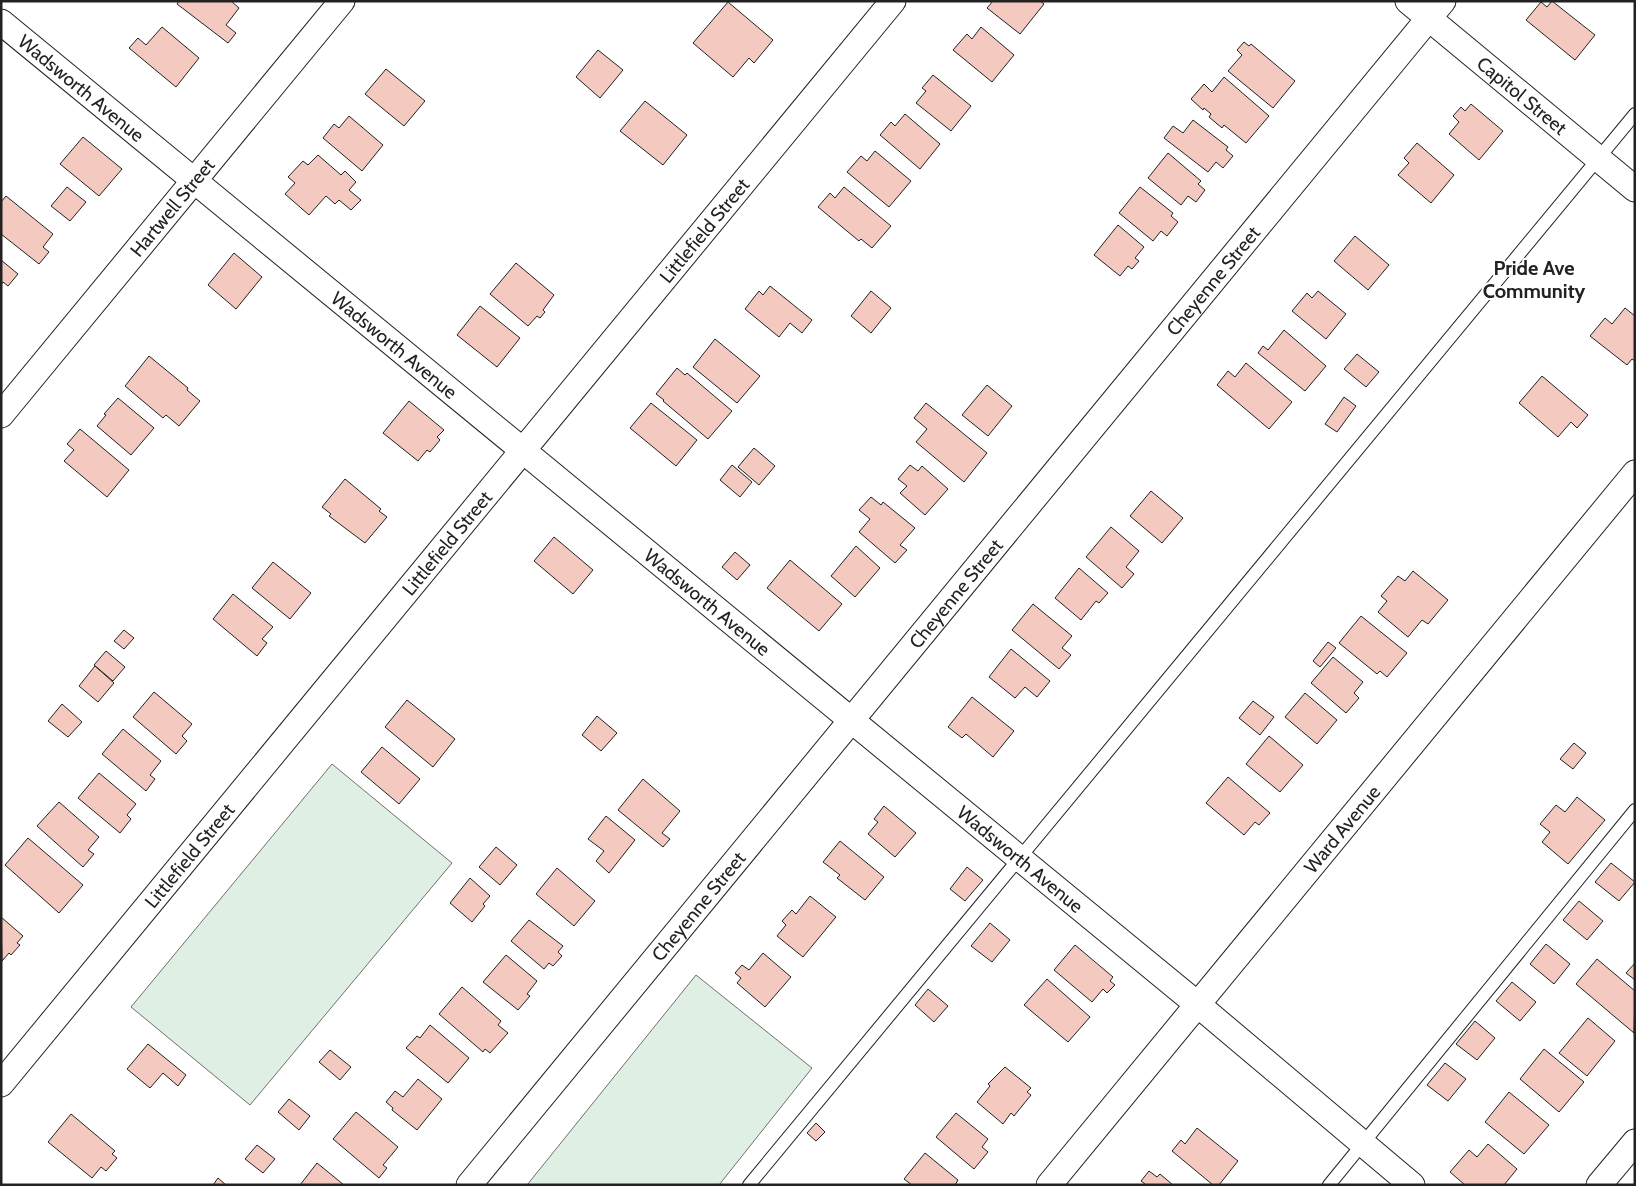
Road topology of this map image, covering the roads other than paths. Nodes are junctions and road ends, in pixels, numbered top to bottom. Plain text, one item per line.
1 (342, 1) edge
2 (893, 1) edge
3 (1408, 1) edge
4 (1436, 10) edge
5 (1, 22) edge
6 (1635, 114) edge
7 (1598, 159) junction
8 (194, 180) junction
9 (1635, 189) edge
10 (1, 415) edge
11 (523, 450) junction
12 (1635, 473) edge
13 (852, 720) junction
14 (1635, 810) edge
15 (1019, 858) junction
16 (1197, 1004) junction
17 (1, 1084) edge
18 (1635, 1142) edge
19 (1363, 1144) junction
20 (469, 1185) edge
21 (749, 1185) edge
22 (1049, 1185) edge
23 (1329, 1185) edge
24 (1412, 1185) edge
25 (1599, 1185) edge

1 - 8 street, Hartwell Street
2 - 11 street, Littlefield Street
3 - 4 street, Capitol Street
4 - 7 street, Capitol Street
4 - 13 street, Cheyenne Street
5 - 8 street, Wadsworth Avenue
6 - 7 lane
7 - 9 street, Capitol Street
7 - 15 lane
8 - 10 street, Hartwell Street
8 - 11 street, Wadsworth Avenue
11 - 13 street, Wadsworth Avenue
11 - 17 street, Littlefield Street
12 - 16 street, Ward Avenue
13 - 15 street, Wadsworth Avenue
13 - 20 street, Cheyenne Street
14 - 19 lane
15 - 16 street, Wadsworth Avenue
15 - 21 lane
16 - 19 street, Wadsworth Avenue
16 - 22 street, Ward Avenue
18 - 25 street
19 - 23 lane
19 - 24 street, Wadsworth Avenue

